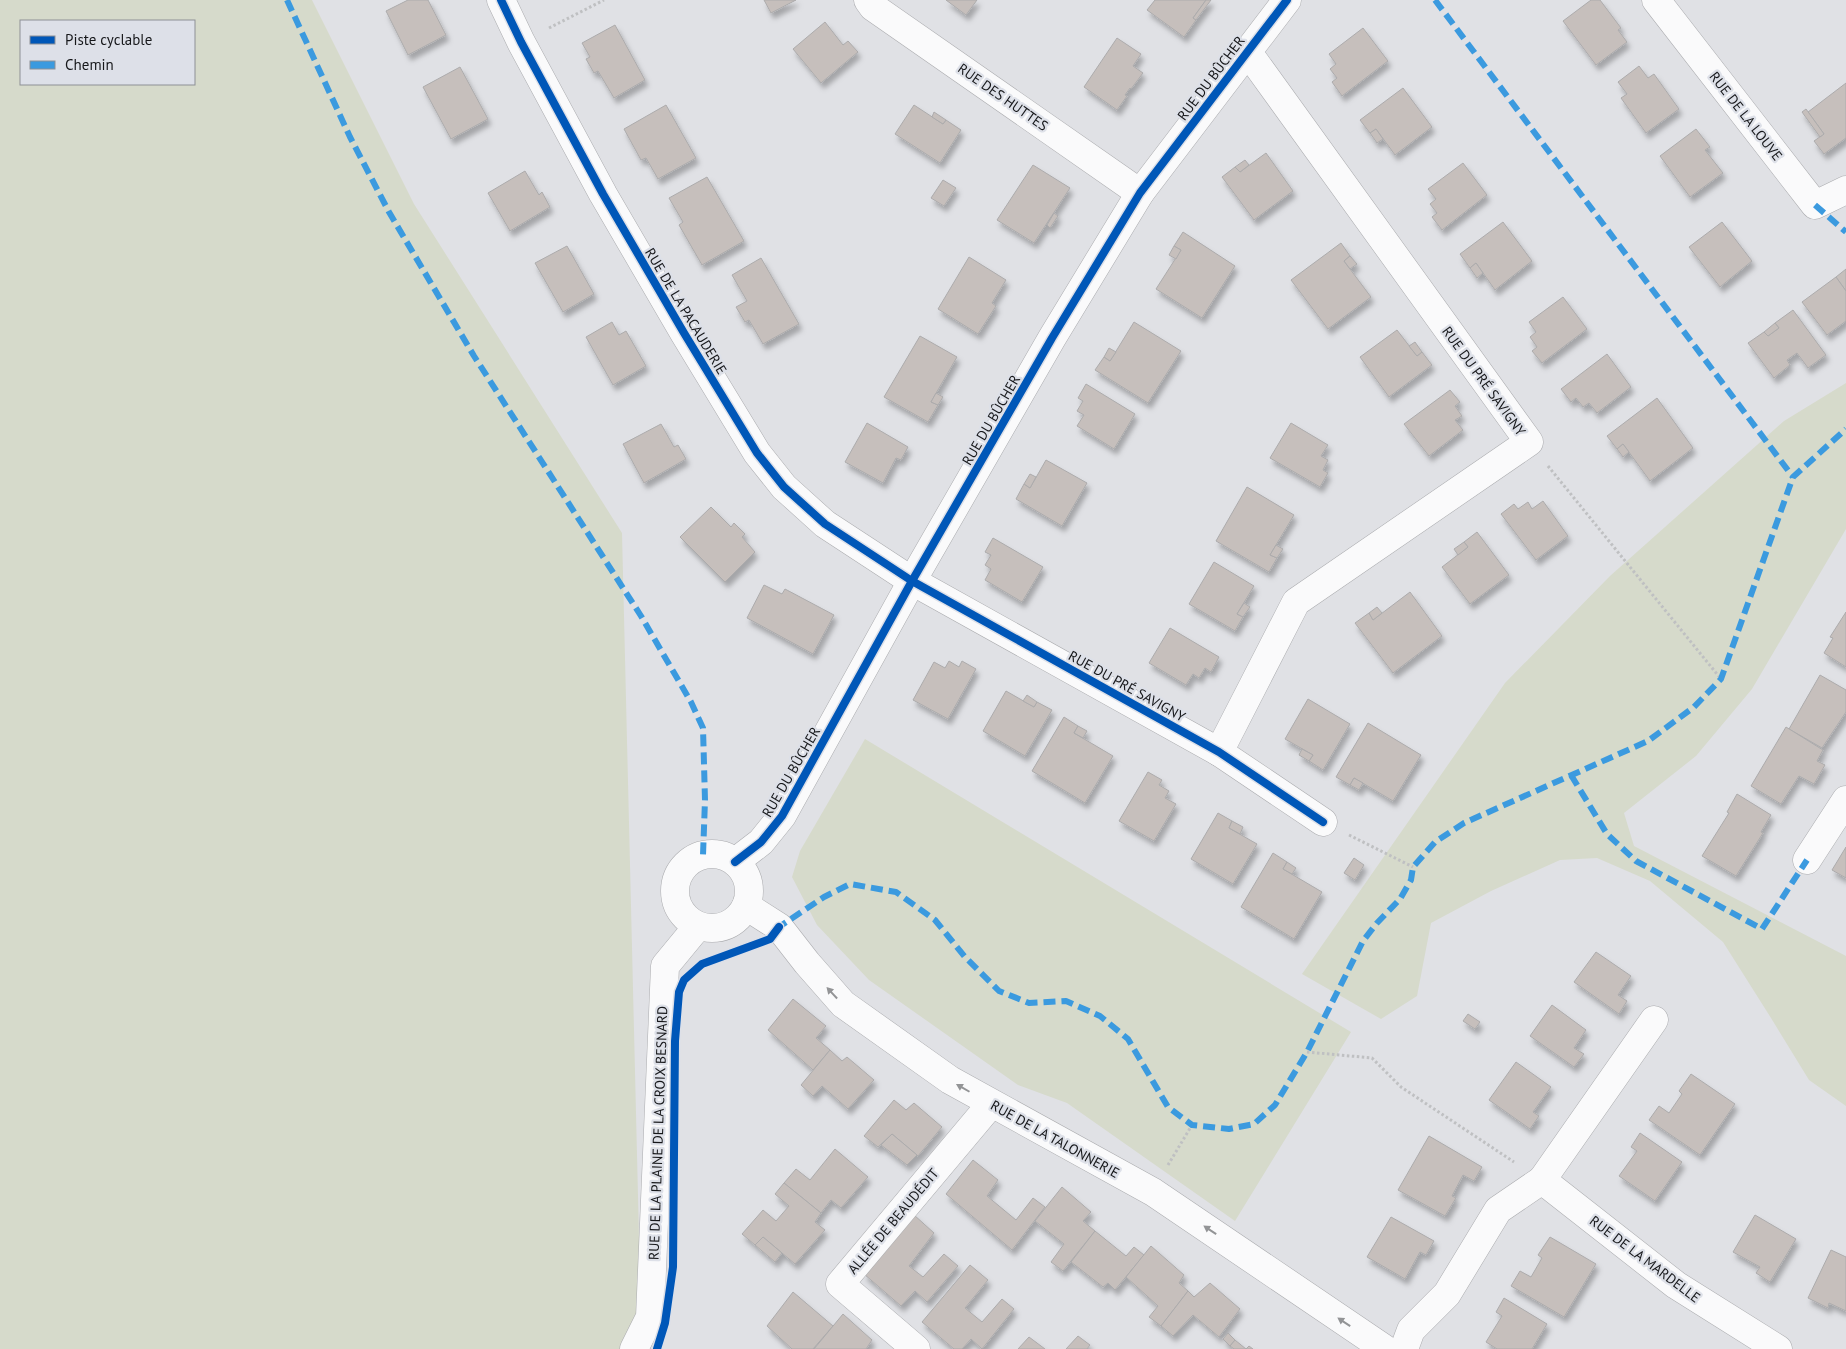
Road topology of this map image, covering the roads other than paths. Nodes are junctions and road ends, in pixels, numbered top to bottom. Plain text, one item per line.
1 (501, 0) edge
2 (1287, 0) edge
3 (1656, 0) edge
4 (873, 2) edge
5 (1246, 51) junction
6 (1846, 190) edge
7 (1140, 193) junction
8 (912, 582) junction
9 (1219, 752) junction
10 (1846, 800) edge
11 (1323, 822) road end
12 (1807, 860) dead end
13 (736, 862) junction
14 (746, 906) junction
15 (698, 926) junction
16 (1654, 1020) dead end
17 (991, 1104) junction
18 (1542, 1180) junction
19 (634, 1349) edge
20 (916, 1349) edge
21 (1385, 1349) edge
22 (1404, 1349) edge
23 (1778, 1349) edge

1 - 8 street, RUE DE LA PACAUDERIE
2 - 5 street, RUE DU BÛCHER
3 - 6 street, RUE DE LA LOUVE
4 - 7 street, RUE DES HUTTES
5 - 7 street, RUE DU BÛCHER
5 - 9 street, RUE DU PRÉ SAVIGNY
7 - 8 street, RUE DU BÛCHER
8 - 9 street, RUE DU PRÉ SAVIGNY
8 - 13 street, RUE DU BÛCHER
9 - 11 street, RUE DU PRÉ SAVIGNY
10 - 12 street
13 - 14 street
13 - 15 street
14 - 15 street
17 -> 14 street, RUE DE LA TALONNERIE
15 - 19 street, RUE DE LA PLAINE DE LA CROIX BESNARD
16 - 18 street
17 - 20 street, ALLÉE DE BEAUDÉDIT
21 -> 17 street, RUE DE LA TALONNERIE
18 - 22 street
18 - 23 street, RUE DE LA MARDELLE

